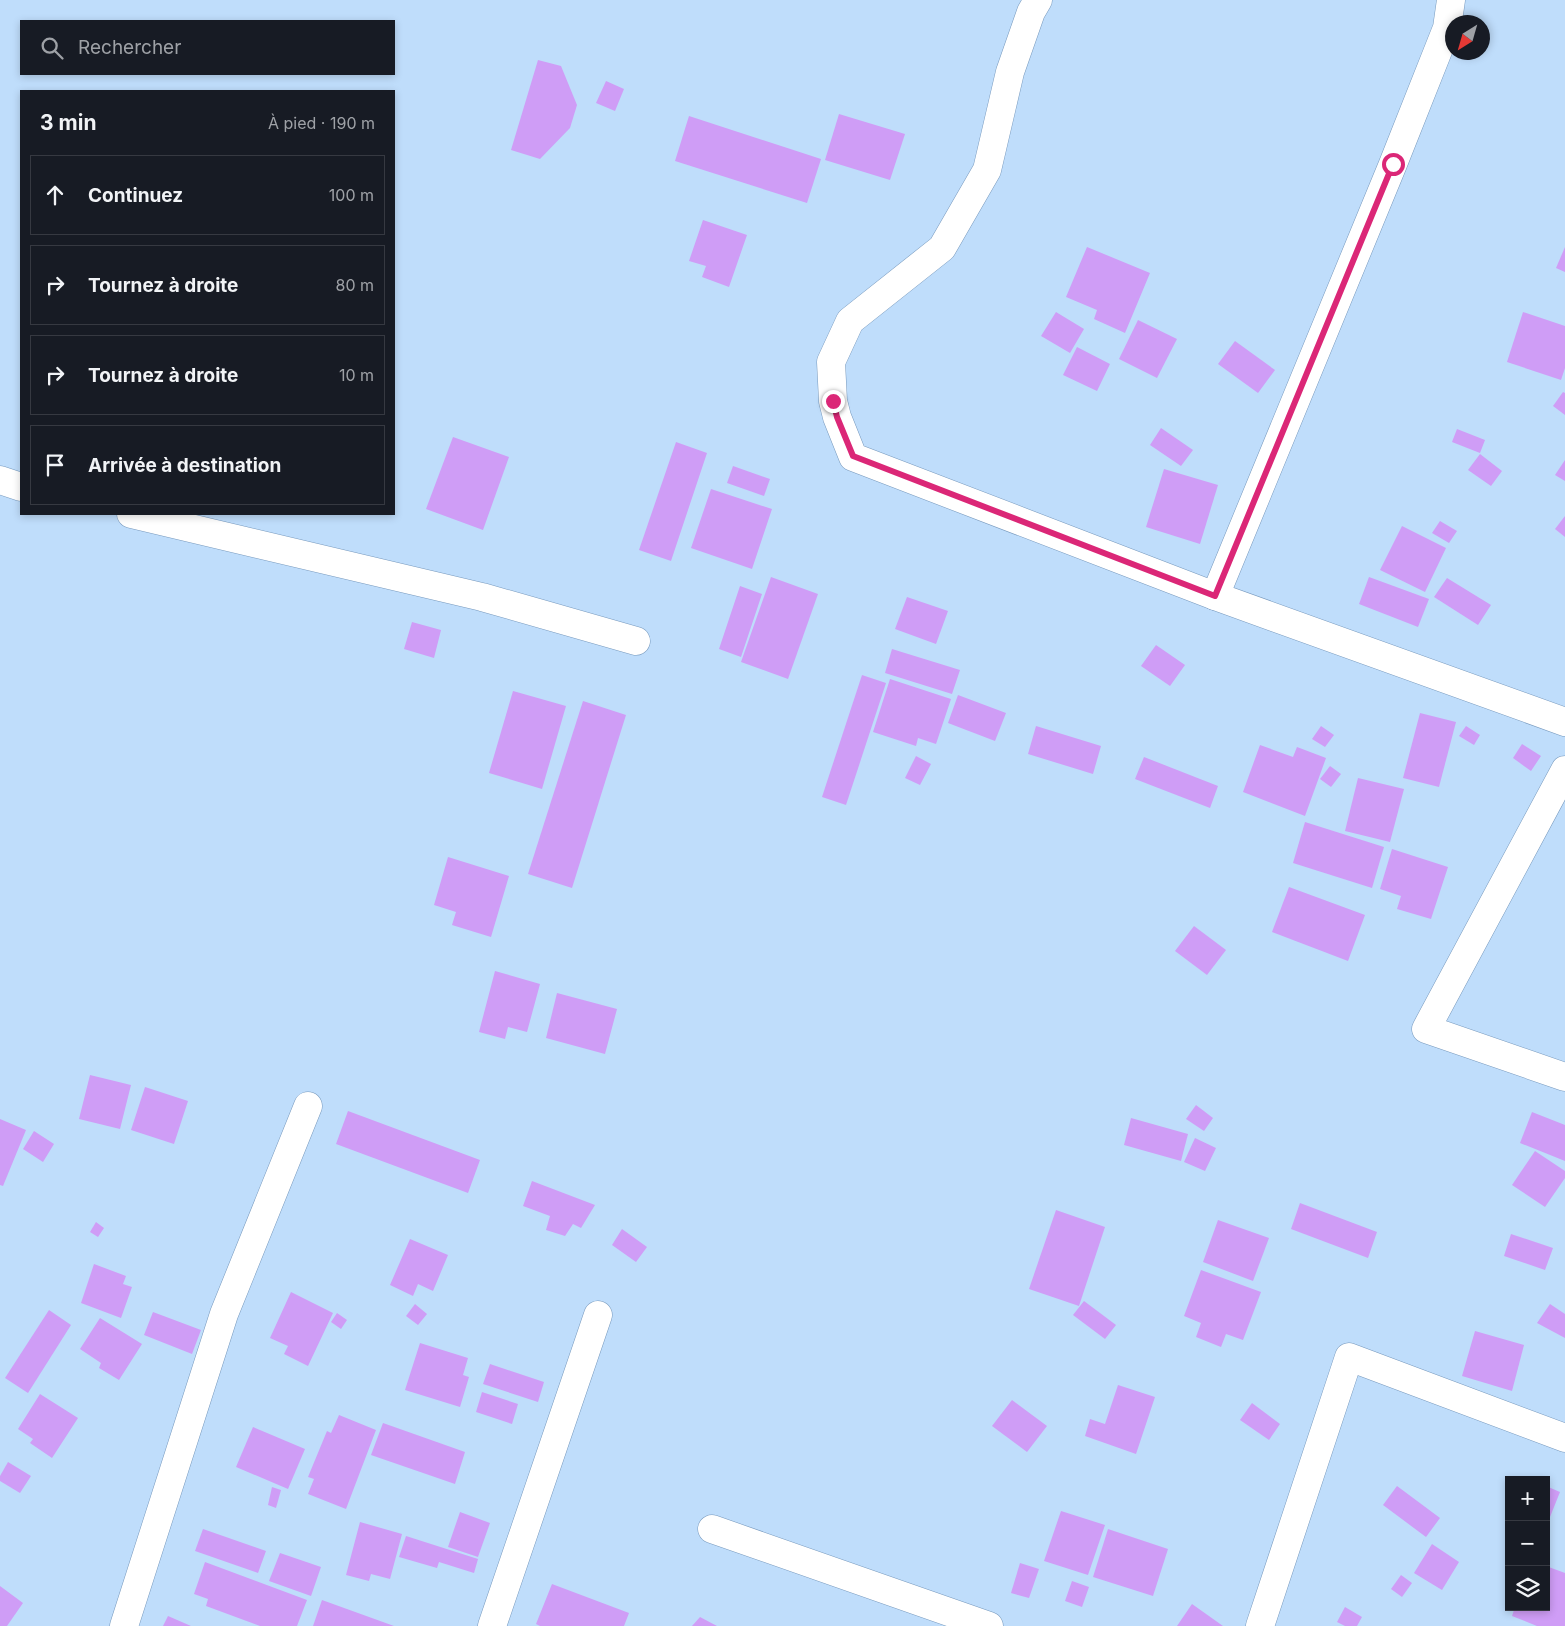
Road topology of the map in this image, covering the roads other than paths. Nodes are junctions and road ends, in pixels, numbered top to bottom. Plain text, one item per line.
1 (1038, 0) edge
2 (1452, 0) edge
3 (0, 480) edge
4 (20, 486) edge
5 (135, 515) edge
6 (1215, 596) junction
7 (636, 640) dead end
8 (1565, 722) edge
9 (1565, 770) edge
10 (1565, 1077) edge
11 (308, 1106) dead end
12 (598, 1314) dead end
13 (1565, 1438) edge
14 (712, 1529) dead end
15 (124, 1626) edge
16 (492, 1626) edge
17 (988, 1626) edge
18 (1260, 1626) edge

1 - 6 street
2 - 6 street
3 - 4 street
5 - 7 street
6 - 8 street
9 - 10 street
11 - 15 street
12 - 16 street
13 - 18 street
14 - 17 street

